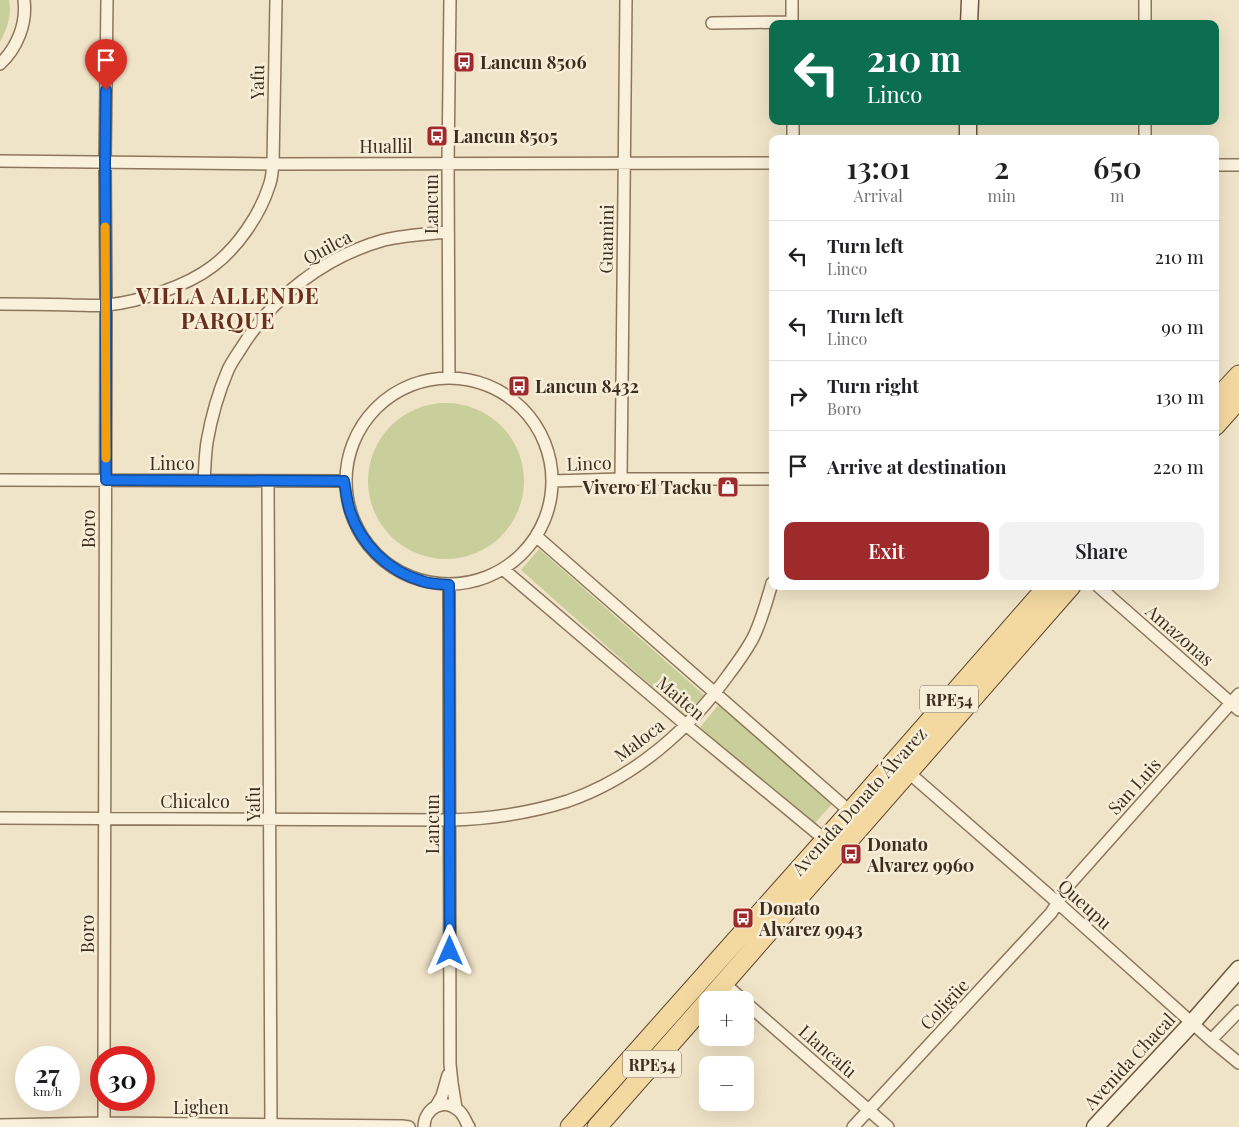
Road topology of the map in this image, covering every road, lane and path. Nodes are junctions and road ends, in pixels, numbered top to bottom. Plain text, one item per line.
1 (24, 0) edge
2 (107, 0) edge
3 (276, 0) edge
4 (450, 0) edge
5 (626, 0) edge
6 (792, 0) edge
7 (970, 0) edge
8 (1145, 0) edge
9 (792, 20) edge
10 (969, 20) edge
11 (1145, 20) edge
12 (769, 23) edge
13 (712, 24) dead end
14 (0, 64) edge
15 (0, 161) edge
16 (105, 162) junction
17 (448, 163) junction
18 (625, 163) junction
19 (769, 163) edge
20 (273, 164) junction
21 (1219, 165) edge
22 (1239, 165) edge
23 (448, 232) junction
24 (0, 304) edge
25 (106, 305) junction
26 (1239, 374) edge
27 (449, 378) junction
28 (1230, 393) edge
29 (1219, 417) edge
30 (621, 479) junction
31 (769, 479) edge
32 (0, 480) edge
33 (106, 480) junction
34 (204, 480) junction
35 (268, 481) junction
36 (344, 481) junction
37 (552, 481) junction
38 (536, 536) junction
39 (503, 569) junction
40 (449, 585) junction
41 (770, 590) edge
42 (1045, 590) edge
43 (1067, 590) edge
44 (1103, 590) edge
45 (715, 694) junction
46 (1236, 702) edge
47 (686, 725) junction
48 (908, 772) junction
49 (857, 817) junction
50 (0, 818) edge
51 (105, 818) junction
52 (270, 818) junction
53 (449, 820) junction
54 (831, 846) junction
55 (1058, 903) junction
56 (1239, 969) edge
57 (724, 983) junction
58 (717, 991) edge
59 (733, 991) edge
60 (754, 1010) edge
61 (699, 1011) edge
62 (1239, 1011) edge
63 (1192, 1023) junction
64 (1211, 1040) junction
65 (104, 1046) edge
66 (1239, 1063) edge
67 (450, 1064) junction
68 (456, 1108) junction
69 (432, 1110) junction
70 (104, 1111) edge
71 (869, 1111) junction
72 (0, 1125) edge
73 (104, 1125) edge
74 (467, 1125) edge
75 (272, 1126) edge
76 (406, 1126) edge
77 (424, 1127) edge
78 (570, 1127) edge
79 (597, 1127) edge
80 (854, 1127) edge
81 (888, 1127) edge
82 (1095, 1127) edge

1 - 14 street
2 - 16 street, Boro
3 - 20 street, Yafu
4 - 17 street, Lancun
5 - 18 street, Guamini
6 - 9 street
7 - 10 main road
8 - 11 street
12 - 13 street
15 - 16 street, Huallil
16 - 20 street, Huallil
16 - 25 street, Boro
17 - 18 street, Huallil
17 - 20 street, Huallil
17 - 23 street, Lancun
18 - 19 street, Huallil
18 - 30 street, Guamini
20 - 25 street, Yafu
21 - 22 street
23 - 27 street, Lancun
23 - 34 street, Quilca
24 - 25 street, Yafu
25 - 33 street, Boro
26 - 28 main road
27 - 36 street, Linco
27 - 37 street, Linco
28 - 29 main road
30 - 31 street, Linco
30 - 37 street, Linco
32 - 33 street, Linco
33 - 34 street, Linco
33 - 51 street, Boro
34 - 35 street, Linco
35 - 36 street, Linco
35 - 52 street, Yafu
36 - 40 street, Linco
37 - 38 street, Linco
38 - 39 street, Linco
38 - 45 street, Maiten
39 - 40 street, Linco
39 - 47 street, Maiten
40 - 53 street, Lancun
41 - 45 street, Maloca
42 - 49 main road, Avenida Donato Álvarez / RPE54
43 - 48 main road, Avenida Donato Álvarez / RPE54
44 - 46 street, Amazonas
45 - 47 street, Maloca
45 - 49 street, Maiten
46 - 55 street, San Luis
47 - 53 street, Maloca
47 - 54 street, Maiten
48 - 49 main road, Avenida Donato Álvarez / RPE54
48 - 55 street, Queupu
49 - 54 main road, Avenida Donato Álvarez / RPE54
50 - 51 street, Chicalco
51 - 52 street, Chicalco
51 - 65 street, Boro
52 - 53 street, Chicalco
52 - 75 street, Yafu
53 - 67 street, Lancun
54 - 57 main road, Avenida Donato Álvarez / RPE54
54 - 78 main road, Avenida Donato Álvarez / RPE54
55 - 63 street, Queupu
55 - 71 street, Coligüe
56 - 63 main road, Avenida Chacal
57 - 58 main road, Avenida Donato Álvarez / RPE54
57 - 59 street, Llancafu
60 - 71 street, Llancafu
61 - 79 main road, Avenida Donato Álvarez / RPE54
62 - 64 street
63 - 64 street, Queupu
63 - 82 main road, Avenida Chacal
64 - 66 street, Queupu
67 - 68 street, Lancun
67 - 69 street, Lancun
68 - 69 street
68 - 74 street, Lancun
69 - 76 street, Lighen
69 - 77 street, Lancun
70 - 73 street
71 - 80 street, Coligüe
71 - 81 street, Llancafu
72 - 73 street, Lighen
73 - 75 street, Lighen
75 - 76 street, Lighen

